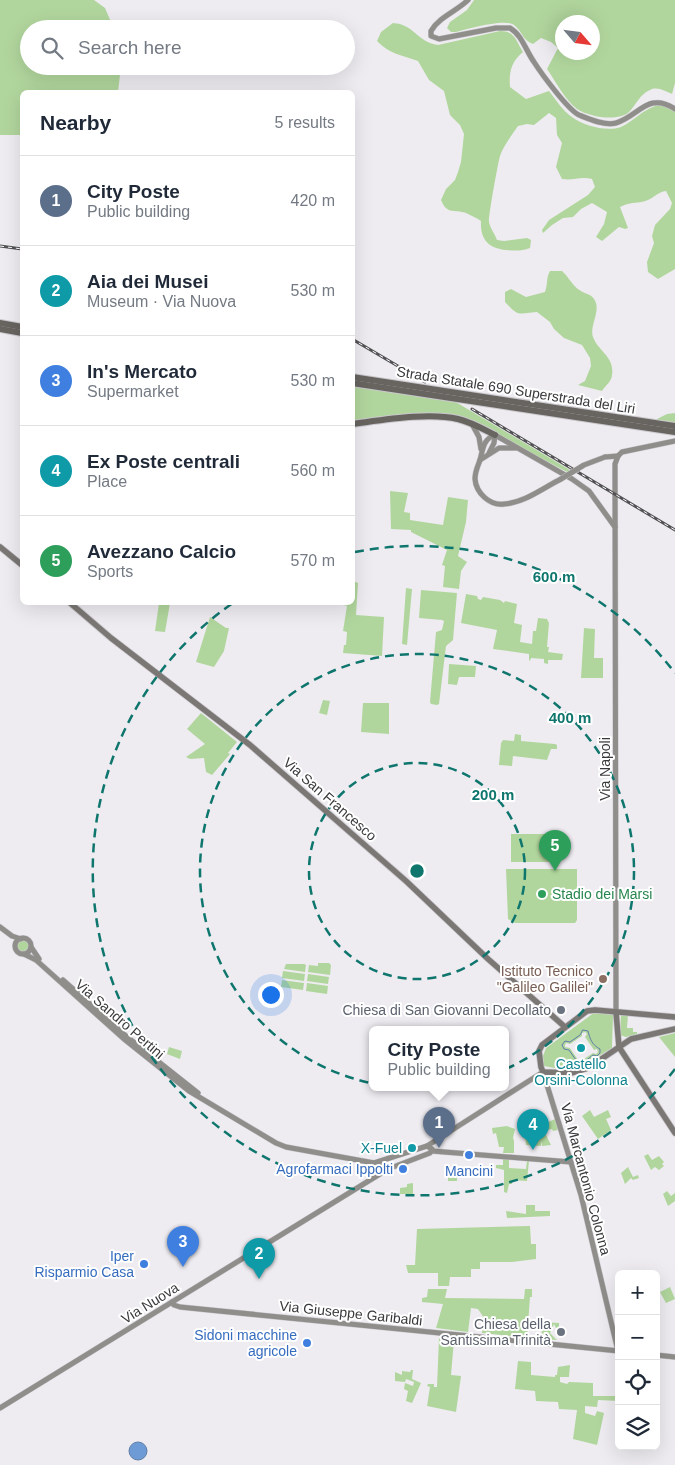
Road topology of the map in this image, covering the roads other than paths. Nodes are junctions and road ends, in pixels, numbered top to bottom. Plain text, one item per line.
1 (468, 0) edge
2 (675, 109) edge
3 (0, 323) edge
4 (20, 327) edge
5 (0, 329) edge
6 (20, 333) edge
7 (355, 377) edge
8 (355, 383) edge
9 (479, 398) junction
10 (355, 424) edge
11 (472, 424) junction
12 (675, 426) edge
13 (664, 427) junction
14 (675, 432) edge
15 (495, 435) junction
16 (675, 441) edge
17 (519, 448) junction
18 (482, 450) junction
19 (489, 454) junction
20 (618, 456) junction
21 (480, 460) junction
22 (616, 527) junction
23 (0, 547) edge
24 (20, 563) edge
25 (72, 605) edge
26 (0, 927) edge
27 (8, 933) junction
28 (21, 939) junction
29 (16, 945) junction
30 (31, 947) junction
31 (24, 954) junction
32 (616, 1012) junction
33 (675, 1017) edge
34 (565, 1028) junction
35 (675, 1029) edge
36 (617, 1037) junction
37 (631, 1039) junction
38 (619, 1047) junction
39 (543, 1072) junction
40 (203, 1099) junction
41 (675, 1133) edge
42 (427, 1146) junction
43 (432, 1151) junction
44 (386, 1160) junction
45 (571, 1162) junction
46 (374, 1163) junction
47 (386, 1168) junction
48 (172, 1302) junction
49 (615, 1338) edge
50 (615, 1351) edge
51 (660, 1355) edge
52 (675, 1357) edge
53 (0, 1408) edge

1 - 2 main road
3 - 4 highway
5 - 6 highway
7 - 9 highway, Strada Statale 690 Superstrada del Liri
8 - 9 highway, Strada Statale 690 Superstrada del Liri
9 - 13 highway, Strada Statale 690 Superstrada del Liri
10 - 11 highway
11 - 15 highway
11 - 18 main road
12 - 13 highway, Strada Statale 690 Superstrada del Liri
13 - 14 highway, Strada Statale 690 Superstrada del Liri
15 - 17 main road
15 - 18 main road
15 - 19 main road
16 - 20 main road
17 - 19 main road
17 - 22 main road
18 - 21 main road
19 - 21 main road
20 - 21 main road, bridge
20 - 22 main road, Via Napoli
22 - 32 main road, Via Napoli
23 - 24 main road
25 - 34 main road, Via San Francesco
26 - 27 main road, Via Sandro Pertini
27 - 28 main road, Via Sandro Pertini
27 - 29 main road, Via Sandro Pertini
28 - 29 main road
28 - 30 main road, Via Sandro Pertini
29 - 31 main road, Via Sandro Pertini
30 - 31 main road
30 - 40 main road, Via Sandro Pertini
31 - 40 main road, Via Sandro Pertini
32 - 33 main road
32 - 34 main road
32 - 36 main road
34 - 39 main road
35 - 37 main road
36 - 37 main road
36 - 38 main road
37 - 38 main road
38 - 39 main road
38 - 41 main road
39 - 42 main road
39 - 45 main road, Via Marcantonio Colonna
40 - 46 main road, Via Sandro Pertini
42 - 43 main road
42 - 44 main road
43 - 45 main road
43 - 47 main road, Via Nuova
44 - 46 main road
44 - 47 main road
45 - 49 main road, Via Marcantonio Colonna
46 - 47 main road
47 - 48 main road, Via Nuova
48 - 50 main road, Via Giuseppe Garibaldi
48 - 53 main road, Via Nuova
51 - 52 main road

